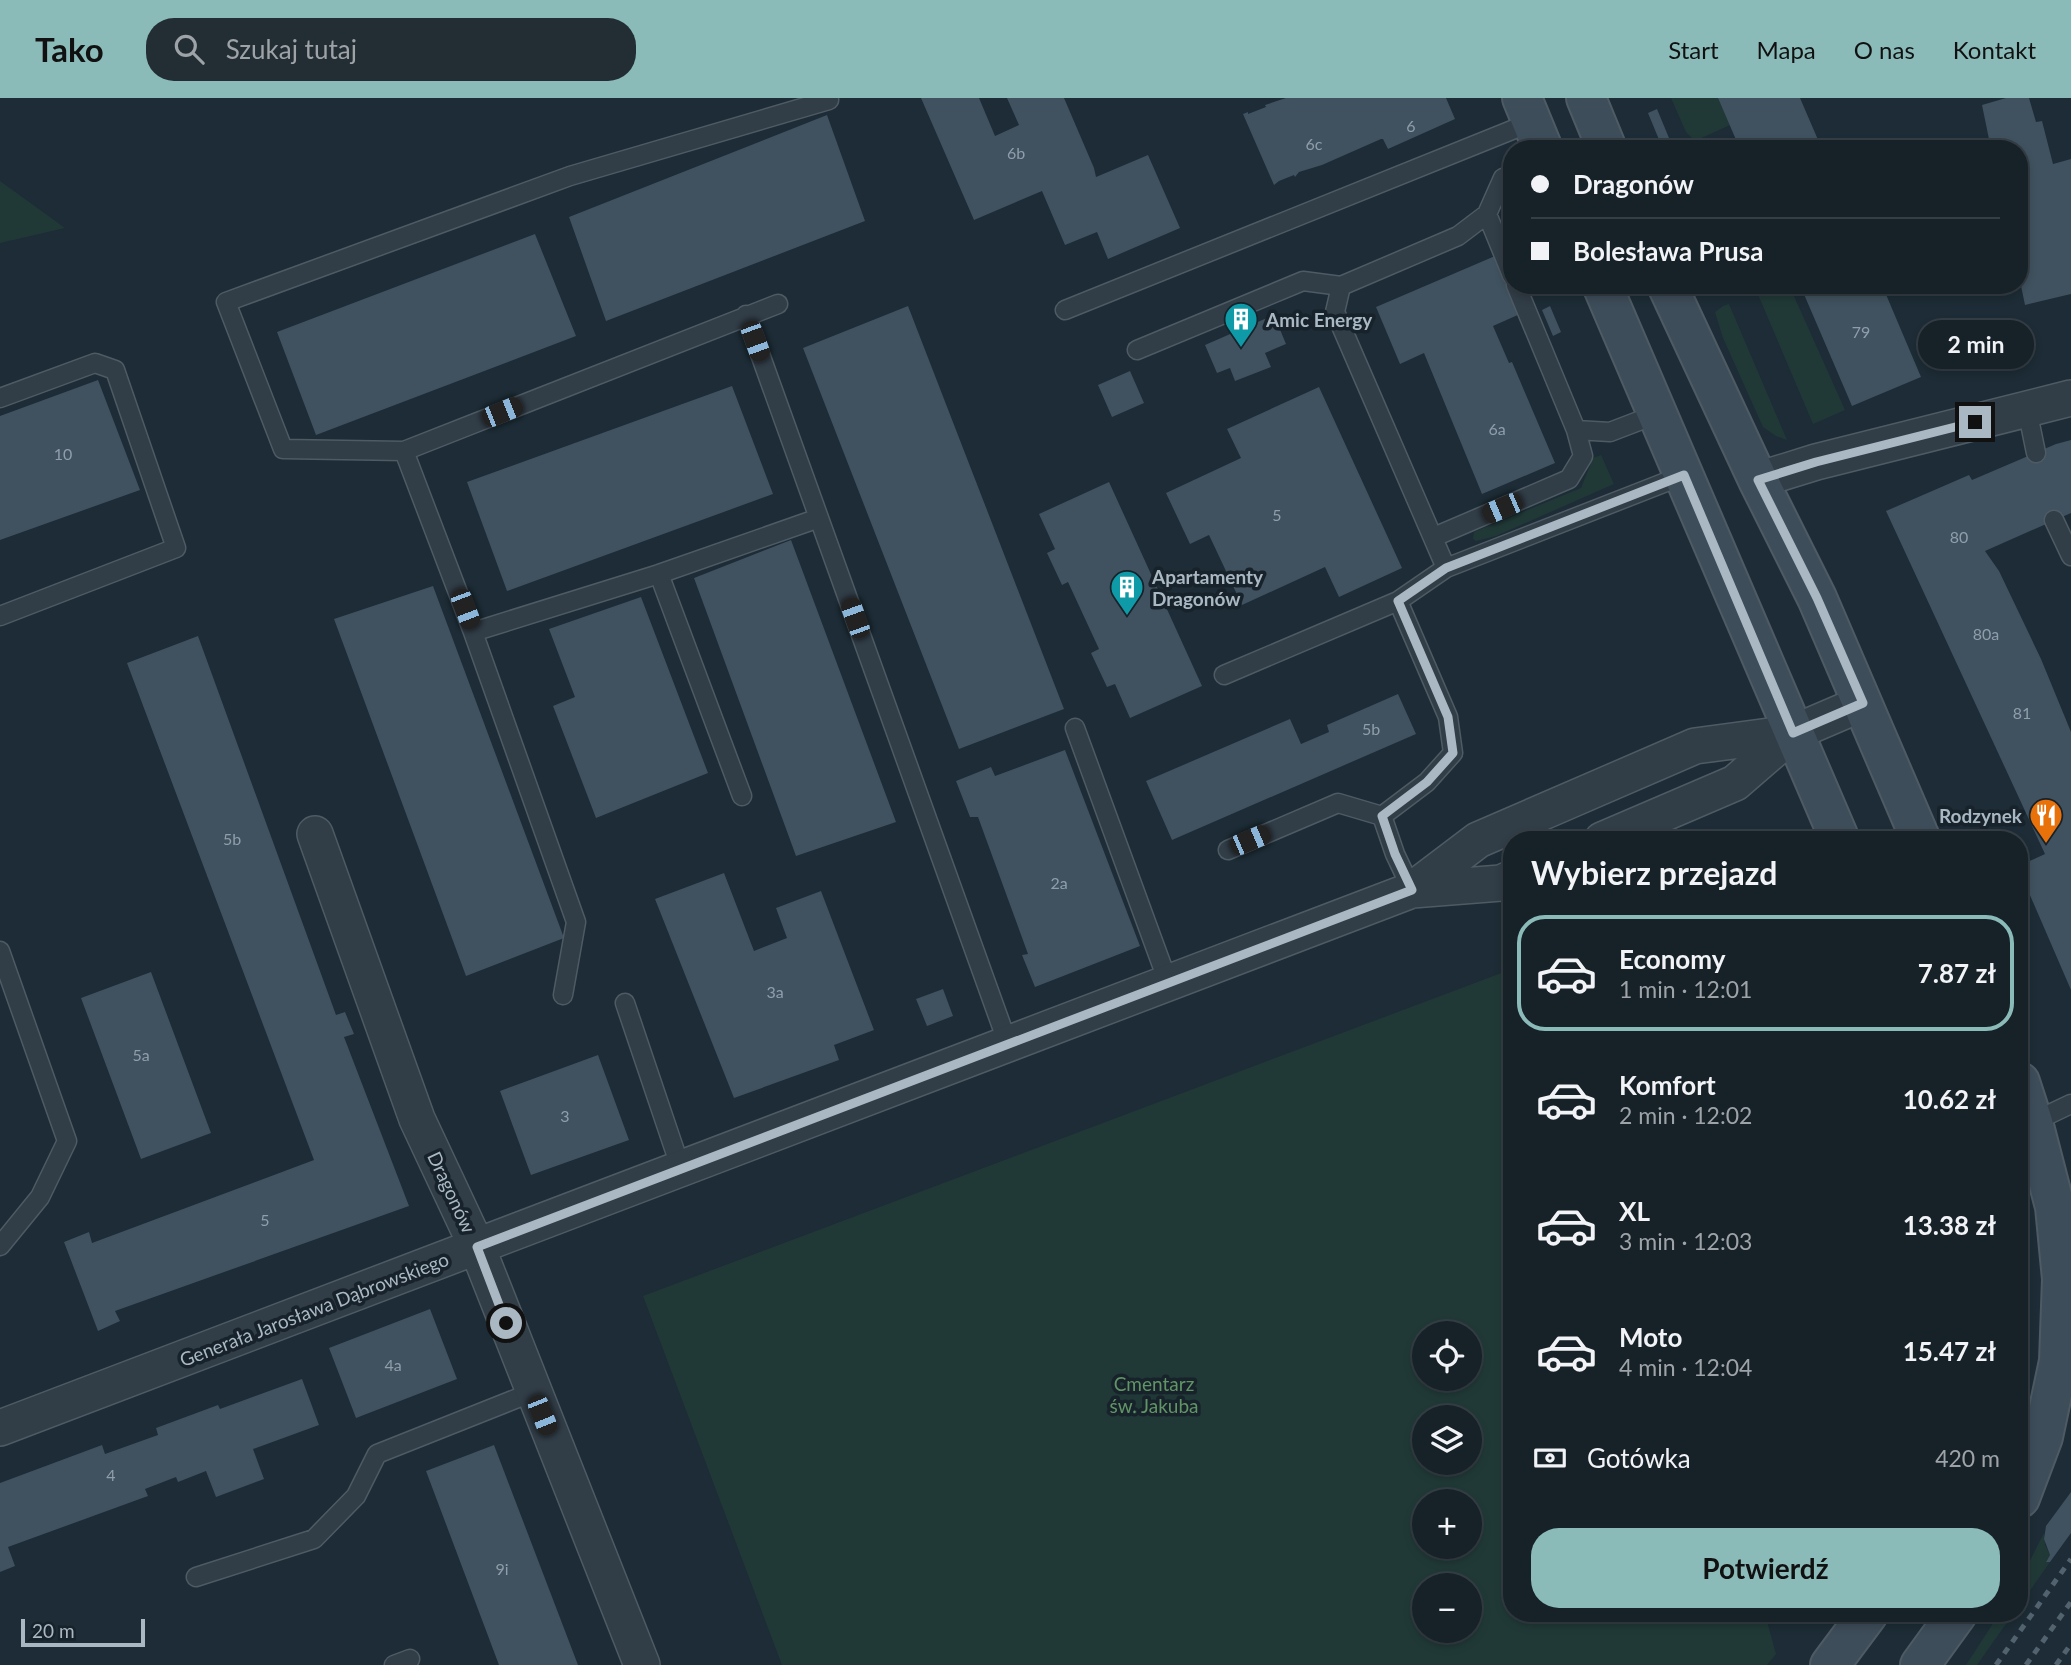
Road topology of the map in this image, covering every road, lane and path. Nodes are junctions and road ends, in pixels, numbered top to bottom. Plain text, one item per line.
1 (1586, 98) edge
2 (829, 100) dead end
3 (1532, 123) edge
4 (1603, 140) edge
5 (1503, 178) edge
6 (1487, 214) junction
7 (1503, 253) edge
8 (1341, 286) junction
9 (1520, 294) edge
10 (1606, 294) edge
11 (1671, 294) edge
12 (778, 304) dead end
13 (1065, 310) dead end
14 (746, 315) junction
15 (1137, 350) dead end
16 (0, 398) edge
17 (2071, 398) edge
18 (2027, 409) junction
19 (1657, 414) junction
20 (1576, 430) junction
21 (404, 451) junction
22 (2036, 453) dead end
23 (1684, 475) junction
24 (1758, 480) junction
25 (818, 517) junction
26 (2054, 520) dead end
27 (1434, 537) junction
28 (2071, 556) edge
29 (1446, 568) junction
30 (659, 574) junction
31 (1398, 601) junction
32 (0, 616) edge
33 (473, 632) junction
34 (1224, 675) dead end
35 (1863, 703) junction
36 (1075, 727) dead end
37 (1793, 733) junction
38 (742, 796) dead end
39 (1382, 816) junction
40 (1623, 831) edge
41 (1836, 831) edge
42 (1917, 831) edge
43 (315, 834) dead end
44 (1228, 850) dead end
45 (1503, 882) edge
46 (1412, 890) junction
47 (0, 951) edge
48 (1168, 982) junction
49 (562, 995) dead end
50 (625, 1003) dead end
51 (1008, 1044) junction
52 (2071, 1104) edge
53 (2028, 1107) edge
54 (2033, 1122) junction
55 (681, 1168) junction
56 (0, 1246) edge
57 (477, 1247) junction
58 (533, 1392) junction
59 (1, 1424) edge
60 (2028, 1477) edge
61 (196, 1577) dead end
62 (1862, 1622) edge
63 (1951, 1622) edge
64 (642, 1665) edge
65 (1830, 1665) edge
66 (1920, 1665) edge

1 - 4 main road
2 - 21 lane
3 - 13 lane
5 - 6 lane
6 - 7 lane
6 - 8 lane
8 - 15 lane
8 - 27 lane
9 - 20 lane
10 - 19 main road
11 - 24 main road
12 - 14 lane
14 - 21 lane
14 - 25 lane
16 - 32 lane
17 - 18 street
18 - 22 lane
18 - 24 street
19 - 20 lane
19 - 23 main road
20 - 27 lane
21 - 33 lane
23 - 29 lane
23 - 37 main road
24 - 35 main road
25 - 30 lane
25 - 51 lane
26 - 28 lane
27 - 29 lane
29 - 31 lane
30 - 33 lane
30 - 38 lane
31 - 34 lane
31 - 39 lane
33 - 49 lane
35 - 37 street, Generała Jarosława Dąbrowskiego
35 - 42 main road
36 - 48 lane
37 - 40 street, Generała Jarosława Dąbrowskiego
37 - 41 main road
37 - 46 street, Generała Jarosława Dąbrowskiego
39 - 44 lane
39 - 46 lane
43 - 57 street, Dragonów
45 - 46 street, Generała Jarosława Dąbrowskiego
46 - 48 street, Generała Jarosława Dąbrowskiego
47 - 56 lane
48 - 51 street, Generała Jarosława Dąbrowskiego
50 - 55 lane
51 - 55 street, Generała Jarosława Dąbrowskiego
52 - 54 lane
53 - 54 main road
54 - 60 main road
55 - 57 street, Generała Jarosława Dąbrowskiego
57 - 58 street, Dragonów
57 - 59 street, Generała Jarosława Dąbrowskiego
58 - 61 lane
58 - 64 street, Dragonów
62 - 65 main road
63 - 66 main road

